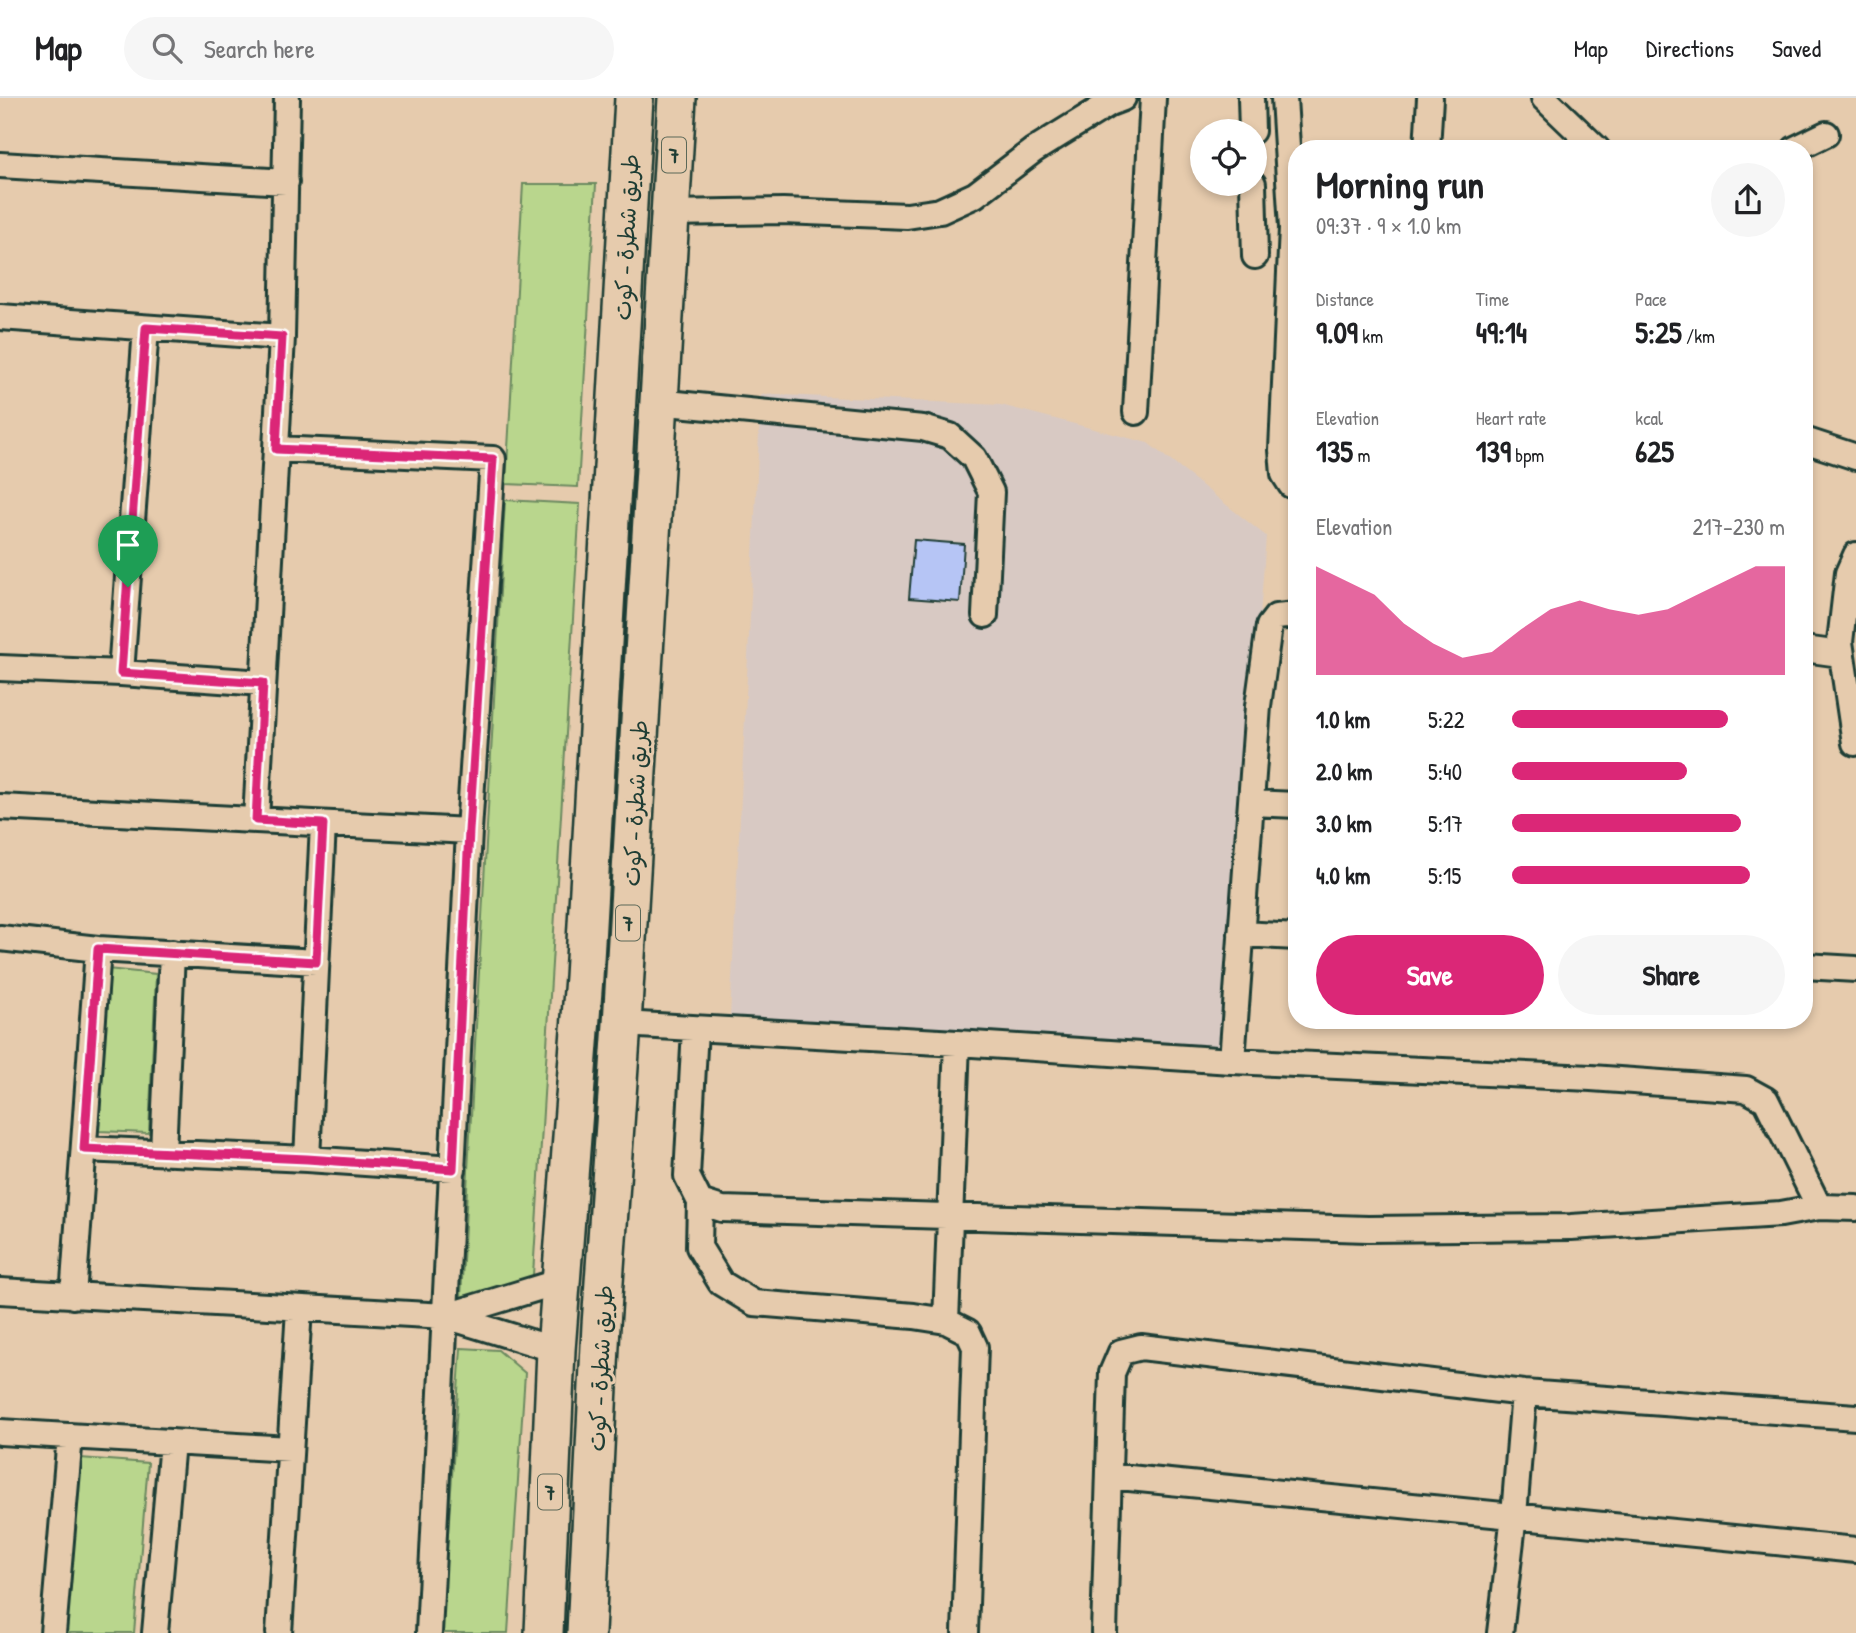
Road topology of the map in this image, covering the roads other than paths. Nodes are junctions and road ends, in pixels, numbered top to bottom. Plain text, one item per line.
1 (287, 98) edge
2 (634, 98) edge
3 (677, 98) edge
4 (1123, 98) edge
5 (1153, 98) edge
6 (1251, 98) edge
7 (1284, 98) edge
8 (1430, 98) edge
9 (1544, 98) edge
10 (1251, 119) edge
11 (1826, 134) dead end
12 (1428, 140) edge
13 (1588, 140) edge
14 (1813, 140) edge
15 (1288, 163) edge
16 (0, 164) edge
17 (286, 182) junction
18 (1253, 196) edge
19 (670, 213) junction
20 (1255, 256) dead end
21 (0, 317) edge
22 (1288, 327) edge
23 (146, 328) junction
24 (282, 337) junction
25 (657, 402) junction
26 (1136, 412) dead end
27 (1813, 443) edge
28 (276, 449) junction
29 (1856, 457) edge
30 (1288, 480) edge
31 (1856, 555) edge
32 (985, 615) dead end
33 (1288, 616) edge
34 (1813, 650) edge
35 (1840, 654) junction
36 (0, 668) edge
37 (121, 673) junction
38 (263, 683) junction
39 (1855, 743) edge
40 (1251, 803) junction
41 (1288, 805) edge
42 (0, 807) edge
43 (256, 820) junction
44 (323, 824) junction
45 (469, 831) junction
46 (1241, 934) junction
47 (0, 937) edge
48 (1288, 937) edge
49 (98, 949) junction
50 (172, 953) junction
51 (316, 962) junction
52 (1813, 967) edge
53 (1856, 969) edge
54 (584, 977) junction
55 (625, 980) junction
56 (622, 1024) junction
57 (695, 1028) junction
58 (957, 1043) junction
59 (1231, 1061) junction
60 (84, 1149) junction
61 (163, 1152) junction
62 (307, 1159) junction
63 (453, 1169) junction
64 (701, 1202) junction
65 (1819, 1207) junction
66 (1856, 1208) edge
67 (950, 1216) junction
68 (561, 1281) junction
69 (0, 1291) edge
70 (73, 1296) junction
71 (299, 1309) junction
72 (446, 1316) junction
73 (946, 1321) junction
74 (556, 1350) junction
75 (1524, 1393) junction
76 (1856, 1417) edge
77 (0, 1432) edge
78 (71, 1436) junction
79 (172, 1442) junction
80 (290, 1449) junction
81 (1109, 1476) junction
82 (1514, 1515) junction
83 (1856, 1550) edge
84 (53, 1633) edge
85 (155, 1633) edge
86 (279, 1633) edge
87 (429, 1633) edge
88 (544, 1633) edge
89 (586, 1633) edge
90 (965, 1633) edge
91 (1104, 1633) edge
92 (1500, 1633) edge

1 - 17 street
2 - 54 highway, طريق شطرة - كوت / 7
3 - 19 highway, طريق شطرة - كوت / 7
4 - 19 street
5 - 26 street
6 - 10 street
7 - 15 street
8 - 12 street
9 - 13 street
11 - 14 street
16 - 17 street
17 - 24 street
18 - 20 street
19 - 25 highway, طريق شطرة - كوت / 7
21 - 23 street
22 - 30 street
23 - 24 street
23 - 37 street
24 - 28 street
25 - 32 street
25 - 55 highway, طريق شطرة - كوت / 7
27 - 29 street
28 - 38 street
28 - 45 street
31 - 35 street
33 - 40 street
34 - 35 street
35 - 39 street
36 - 37 street
37 - 38 street
38 - 43 street
40 - 41 street
40 - 46 street
42 - 43 street
43 - 44 street
44 - 45 street
44 - 51 street
45 - 63 street
46 - 48 street
46 - 59 street
47 - 49 street
49 - 50 street
49 - 60 street
50 - 51 street
50 - 61 street
51 - 62 street
52 - 53 street
54 - 55 highway
54 - 68 highway, طريق شطرة - كوت / 7
55 - 56 highway, طريق شطرة - كوت / 7
56 - 57 street
56 - 89 highway, طريق شطرة - كوت / 7
57 - 58 street
57 - 64 street
58 - 59 street
58 - 67 street
59 - 65 street
60 - 61 street
60 - 70 street
61 - 62 street
62 - 63 street
63 - 72 street
64 - 67 street
64 - 73 street
65 - 66 street
65 - 67 street
67 - 73 street
68 - 72 street
68 - 74 highway, طريق شطرة - كوت / 7
69 - 70 street
70 - 71 street
71 - 72 street
71 - 80 street
72 - 74 street
72 - 87 street
73 - 90 street
74 - 88 highway, طريق شطرة - كوت / 7
75 - 76 street
75 - 81 street
75 - 82 street
77 - 78 street
78 - 79 street
78 - 84 street
79 - 80 street
79 - 85 street
80 - 86 street
81 - 82 street
81 - 91 street
82 - 83 street
82 - 92 street

